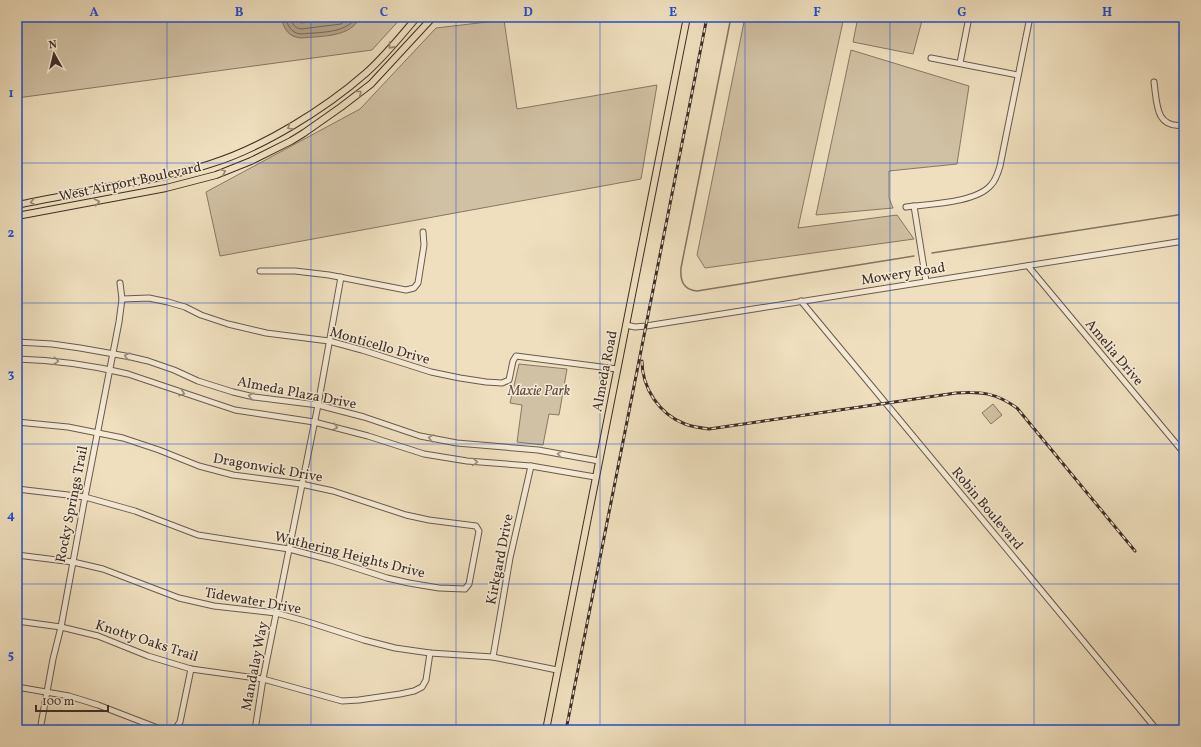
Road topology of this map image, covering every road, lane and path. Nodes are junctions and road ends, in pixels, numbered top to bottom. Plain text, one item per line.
1 (417, 17) edge
2 (433, 17) edge
3 (687, 17) edge
4 (969, 17) edge
5 (1030, 17) edge
6 (408, 28) junction
7 (416, 36) junction
8 (931, 58) dead end
9 (960, 63) junction
10 (1018, 75) junction
11 (1154, 82) dead end
12 (334, 98) junction
13 (341, 107) junction
14 (1184, 125) edge
15 (245, 150) junction
16 (251, 161) junction
17 (76, 194) junction
18 (17, 205) edge
19 (78, 205) junction
20 (914, 206) junction
21 (906, 207) dead end
22 (17, 216) edge
23 (422, 232) dead end
24 (1184, 242) edge
25 (1028, 266) junction
26 (260, 271) dead end
27 (341, 277) junction
28 (926, 282) junction
29 (120, 283) dead end
30 (122, 299) junction
31 (801, 301) junction
32 (626, 325) junction
33 (17, 342) edge
34 (329, 342) junction
35 (113, 353) junction
36 (17, 359) edge
37 (617, 369) junction
38 (110, 370) junction
39 (318, 405) junction
40 (17, 422) edge
41 (314, 422) junction
42 (97, 433) junction
43 (1184, 454) edge
44 (599, 461) junction
45 (531, 466) junction
46 (595, 477) junction
47 (301, 484) junction
48 (17, 489) edge
49 (85, 497) junction
50 (477, 540) joint
51 (289, 549) junction
52 (17, 555) edge
53 (73, 562) junction
54 (276, 613) junction
55 (17, 621) edge
56 (61, 627) junction
57 (430, 653) junction
58 (493, 658) junction
59 (191, 669) junction
60 (557, 670) junction
61 (263, 679) junction
62 (17, 687) edge
63 (46, 691) junction
64 (40, 730) edge
65 (164, 730) edge
66 (169, 730) edge
67 (254, 730) edge
68 (546, 730) edge
69 (1157, 730) edge

1 - 6 main road, West Airport Boulevard
2 - 7 main road, West Airport Boulevard
3 - 32 main road, Almeda Road
4 - 9 street
5 - 10 street
6 - 7 main road
6 -> 12 main road, West Airport Boulevard
13 -> 7 main road, West Airport Boulevard
8 - 9 street
9 - 10 street
10 - 20 street
11 - 14 street
12 - 13 main road
12 -> 15 main road, West Airport Boulevard
13 - 16 main road, West Airport Boulevard
15 - 16 main road
15 - 17 main road, West Airport Boulevard
19 -> 16 main road, West Airport Boulevard
17 -> 18 main road, West Airport Boulevard
17 - 19 main road
19 - 22 main road, West Airport Boulevard
20 - 21 street
20 - 28 street
23 - 27 street
24 - 25 street, Mowery Road
25 - 28 street, Mowery Road
25 - 43 street, Amelia Drive
26 - 27 street
27 - 34 street, Mandalay Way
28 - 31 street, Mowery Road
29 - 30 street, Rocky Springs Trail
30 - 34 street, Monticello Drive
30 - 35 street, Rocky Springs Trail
31 - 32 street, Mowery Road
31 - 69 street, Robin Boulevard
32 - 37 main road, Almeda Road
33 - 35 street, Almeda Plaza Drive
34 - 37 street, Monticello Drive
34 - 39 street, Mandalay Way
35 - 38 street, Rocky Springs Trail
39 -> 35 street, Almeda Plaza Drive
36 -> 38 street, Almeda Plaza Drive
37 - 44 main road, Almeda Road
38 -> 41 street, Almeda Plaza Drive
38 - 42 street, Rocky Springs Trail
39 - 41 street, Mandalay Way
44 -> 39 street, Almeda Plaza Drive
40 - 42 street, Dragonwick Drive
41 -> 45 street, Almeda Plaza Drive
41 - 47 street, Mandalay Way
42 - 47 street, Dragonwick Drive
42 - 49 street, Rocky Springs Trail
44 - 46 main road, Almeda Road
45 - 46 street, Almeda Plaza Drive
45 - 58 street, Kirkgard Drive
46 - 60 main road, Almeda Road
47 - 50 street, Dragonwick Drive
47 - 51 street, Mandalay Way
48 - 49 street, Wuthering Heights Drive
49 - 51 street, Wuthering Heights Drive
49 - 53 street, Rocky Springs Trail
50 - 51 street, Wuthering Heights Drive
51 - 54 street, Mandalay Way
52 - 53 street, Tidewater Drive
53 - 54 street, Tidewater Drive
53 - 56 street, Rocky Springs Trail
54 - 57 street, Tidewater Drive
54 - 61 street, Mandalay Way
55 - 56 street, Knotty Oaks Trail
56 - 59 street, Knotty Oaks Trail
56 - 63 street, Rocky Springs Trail
57 - 58 street, Tidewater Drive
57 - 61 street, Knotty Oaks Trail
58 - 60 street, Tidewater Drive
59 - 61 street, Knotty Oaks Trail
59 - 66 street
60 - 68 main road, Almeda Road
61 - 67 street, Mandalay Way
62 - 63 street
63 - 64 street, Rocky Springs Trail
63 - 65 street

